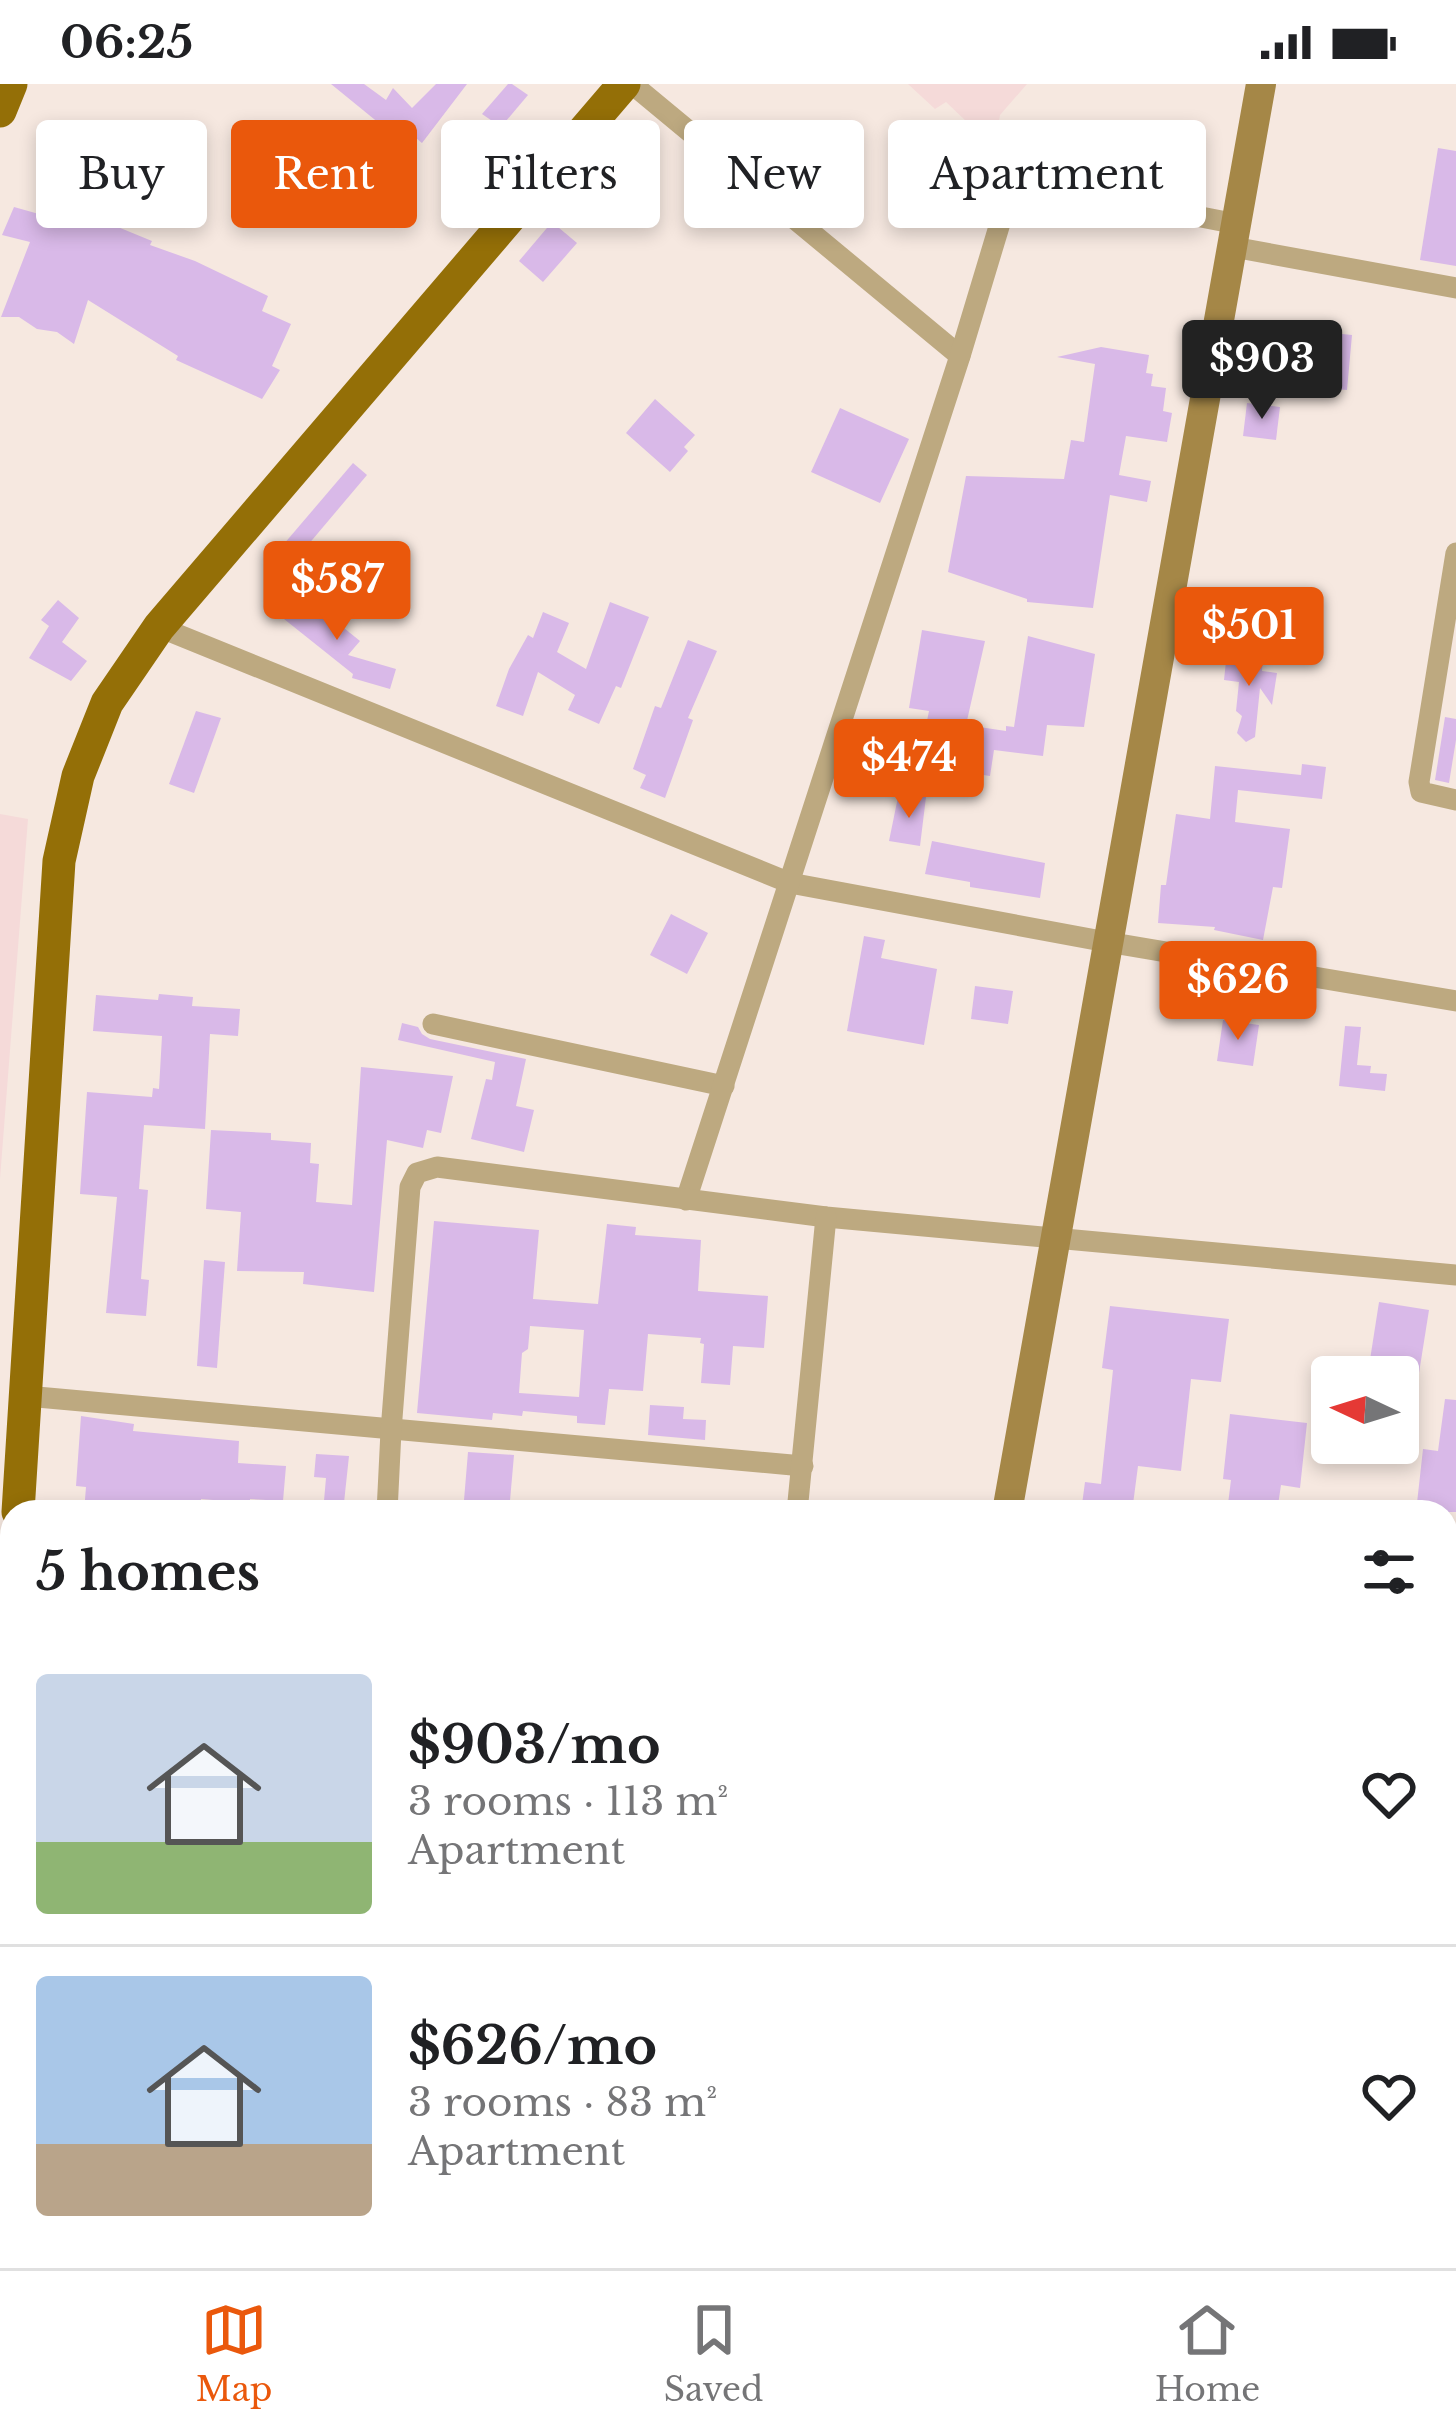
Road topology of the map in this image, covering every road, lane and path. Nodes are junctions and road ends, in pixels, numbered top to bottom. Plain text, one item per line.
1 (11, 84) edge
2 (628, 84) edge
3 (1261, 84) edge
4 (0, 111) edge
5 (1235, 235) junction
6 (1456, 288) edge
7 (960, 356) junction
8 (1456, 553) edge
9 (159, 626) junction
10 (1456, 800) edge
11 (790, 883) junction
12 (1107, 942) junction
13 (1456, 1001) edge
14 (433, 1024) dead end
15 (724, 1086) junction
16 (686, 1200) junction
17 (826, 1217) junction
18 (1055, 1238) junction
19 (1456, 1275) edge
20 (26, 1396) junction
21 (391, 1431) junction
22 (11, 1444) edge
23 (803, 1466) junction
24 (17, 1500) edge
25 (388, 1500) edge
26 (799, 1500) edge
27 (1009, 1500) edge

1 - 4 main road
2 - 7 street
2 - 9 main road
3 - 5 street
5 - 6 street
5 - 7 street
5 - 12 street
7 - 11 street
8 - 10 street
9 - 11 street
9 - 20 main road
11 - 12 street
11 - 15 street
12 - 13 street
12 - 18 street
14 - 15 street
15 - 16 street
16 - 17 street
16 - 21 street
17 - 18 street
17 - 23 street
18 - 19 street
18 - 27 street
20 - 21 street
20 - 22 main road
21 - 23 street
21 - 25 street
22 - 24 main road
23 - 26 street

